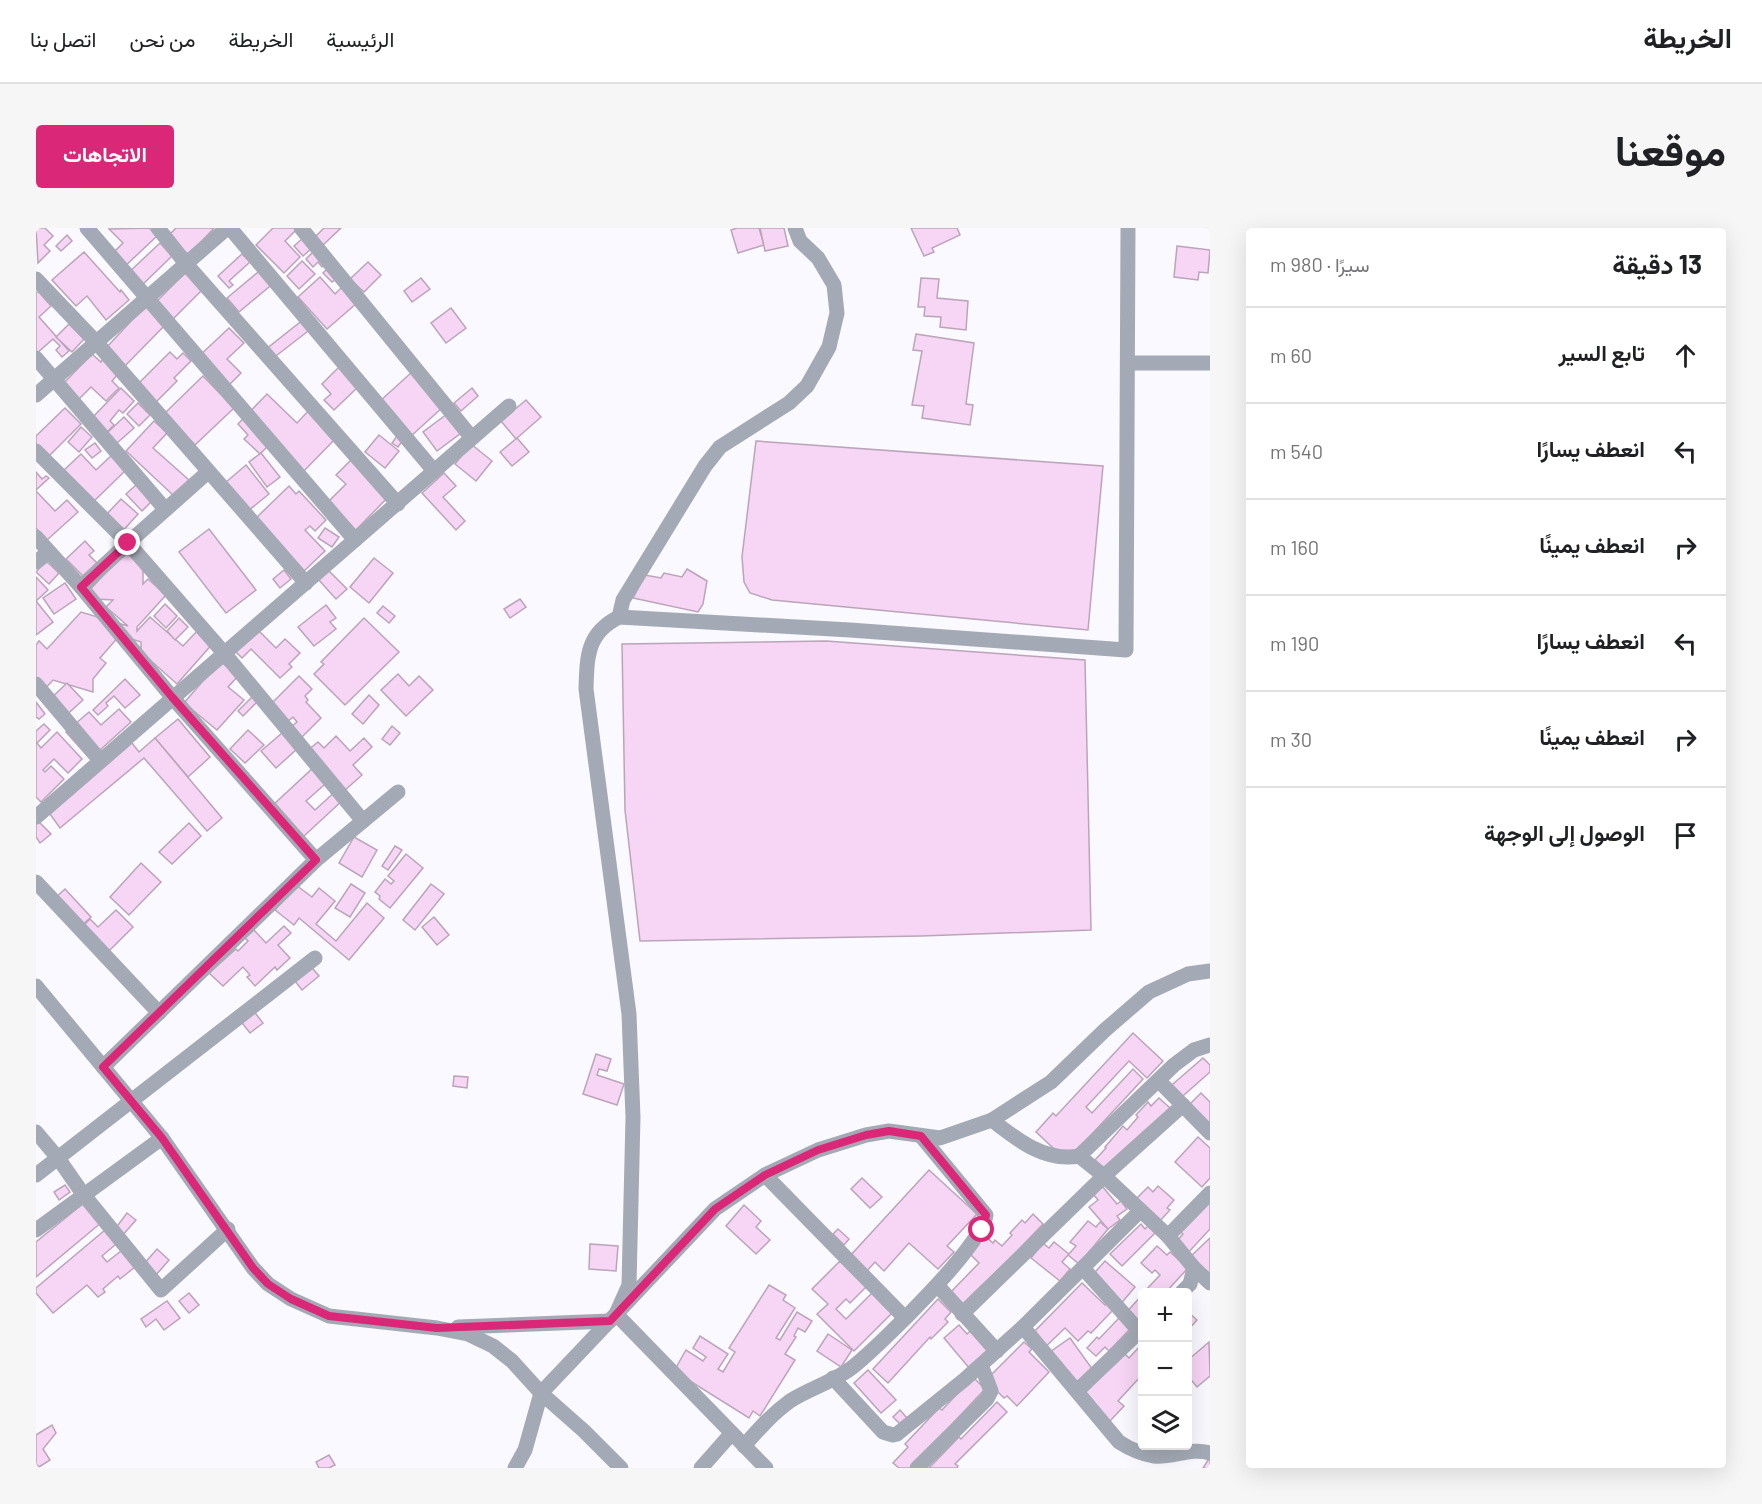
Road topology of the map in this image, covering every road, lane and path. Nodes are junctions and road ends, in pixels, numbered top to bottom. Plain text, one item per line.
1 (87, 228) edge
2 (158, 228) edge
3 (229, 228) edge
4 (301, 228) edge
5 (795, 228) edge
6 (1128, 228) edge
7 (186, 265) junction
8 (36, 279) edge
9 (147, 298) junction
10 (96, 342) junction
11 (36, 358) edge
12 (1129, 363) junction
13 (1210, 363) edge
14 (55, 379) junction
15 (36, 395) edge
16 (509, 406) dead end
17 (472, 438) junction
18 (36, 451) edge
19 (434, 471) junction
20 (208, 472) junction
21 (398, 504) junction
22 (165, 509) junction
23 (36, 537) edge
24 (356, 540) junction
25 (128, 543) junction
26 (50, 552) junction
27 (36, 562) edge
28 (306, 583) junction
29 (81, 587) junction
30 (619, 617) junction
31 (224, 653) junction
32 (36, 684) edge
33 (172, 697) junction
34 (100, 760) junction
35 (398, 792) dead end
36 (36, 796) edge
37 (41, 812) edge
38 (363, 821) junction
39 (316, 860) junction
40 (36, 882) edge
41 (315, 958) dead end
42 (1210, 971) edge
43 (38, 991) edge
44 (159, 1013) junction
45 (1210, 1044) edge
46 (103, 1067) junction
47 (1159, 1081) junction
48 (132, 1101) junction
49 (1183, 1105) junction
50 (992, 1120) junction
51 (36, 1132) edge
52 (1210, 1133) edge
53 (921, 1136) junction
54 (162, 1138) junction
55 (1079, 1156) junction
56 (58, 1158) junction
57 (36, 1175) edge
58 (765, 1175) junction
59 (1104, 1176) junction
60 (1210, 1193) edge
61 (83, 1194) junction
62 (1140, 1211) junction
63 (228, 1229) junction
64 (36, 1230) edge
65 (1168, 1236) junction
66 (1083, 1268) junction
67 (1194, 1268) junction
68 (1210, 1283) edge
69 (938, 1285) junction
70 (1186, 1288) edge
71 (962, 1314) junction
72 (613, 1318) junction
73 (905, 1318) junction
74 (1023, 1327) junction
75 (437, 1328) junction
76 (1138, 1328) edge
77 (1138, 1334) edge
78 (997, 1351) junction
79 (981, 1365) junction
80 (833, 1378) junction
81 (1077, 1391) junction
82 (541, 1393) junction
83 (731, 1434) junction
84 (744, 1446) junction
85 (1210, 1453) edge
86 (515, 1468) edge
87 (621, 1468) edge
88 (701, 1468) edge
89 (766, 1468) edge
90 (917, 1468) edge

1 - 9 street
2 - 7 street
3 - 7 street
3 - 19 street
4 - 17 street
5 - 30 street
6 - 12 street
7 - 9 street
7 - 21 street
8 - 10 street
9 - 10 street
9 - 24 street
10 - 14 street
10 - 20 street
11 - 14 street
12 - 13 street
12 - 30 street
14 - 15 street
14 - 22 street
16 - 17 street
17 - 19 street
18 - 25 street
19 - 21 street
20 - 22 street
20 - 28 street
21 - 24 street
22 - 25 street
23 - 26 street
24 - 28 street
25 - 29 street
25 - 31 street
26 - 27 street
26 - 29 street
28 - 31 street
29 - 33 street
30 - 72 street
31 - 33 street
31 - 38 street
32 - 34 street
33 - 34 street
33 - 39 street
34 - 37 street
35 - 38 street
36 - 37 street
38 - 39 street
39 - 44 street
40 - 44 street
41 - 48 street
42 - 50 street
43 - 46 street
44 - 46 street
45 - 47 street
46 - 48 street
47 - 49 street
47 - 55 street
48 - 54 street
48 - 56 street
49 - 52 street
49 - 59 street
50 - 53 street
50 - 55 street
51 - 56 street
53 - 58 street
53 - 69 street
54 - 61 street
54 - 63 street
55 - 59 street
56 - 57 street
56 - 61 street
58 - 72 street
58 - 73 street
59 - 62 street
59 - 71 street
60 - 65 street
61 - 63 street
61 - 64 street
62 - 65 street
62 - 66 street
63 - 75 street
65 - 67 street
66 - 74 street
66 - 76 street
67 - 68 street
67 - 70 street
69 - 71 street
69 - 73 street
71 - 78 street
72 - 75 street
72 - 82 street
72 - 83 street
73 - 80 street
74 - 78 street
74 - 81 street
75 - 82 street
77 - 81 street
78 - 79 street
79 - 80 street
79 - 90 street
80 - 84 street
81 - 85 street
82 - 86 street
82 - 87 street
83 - 84 street
83 - 88 street
84 - 89 street

